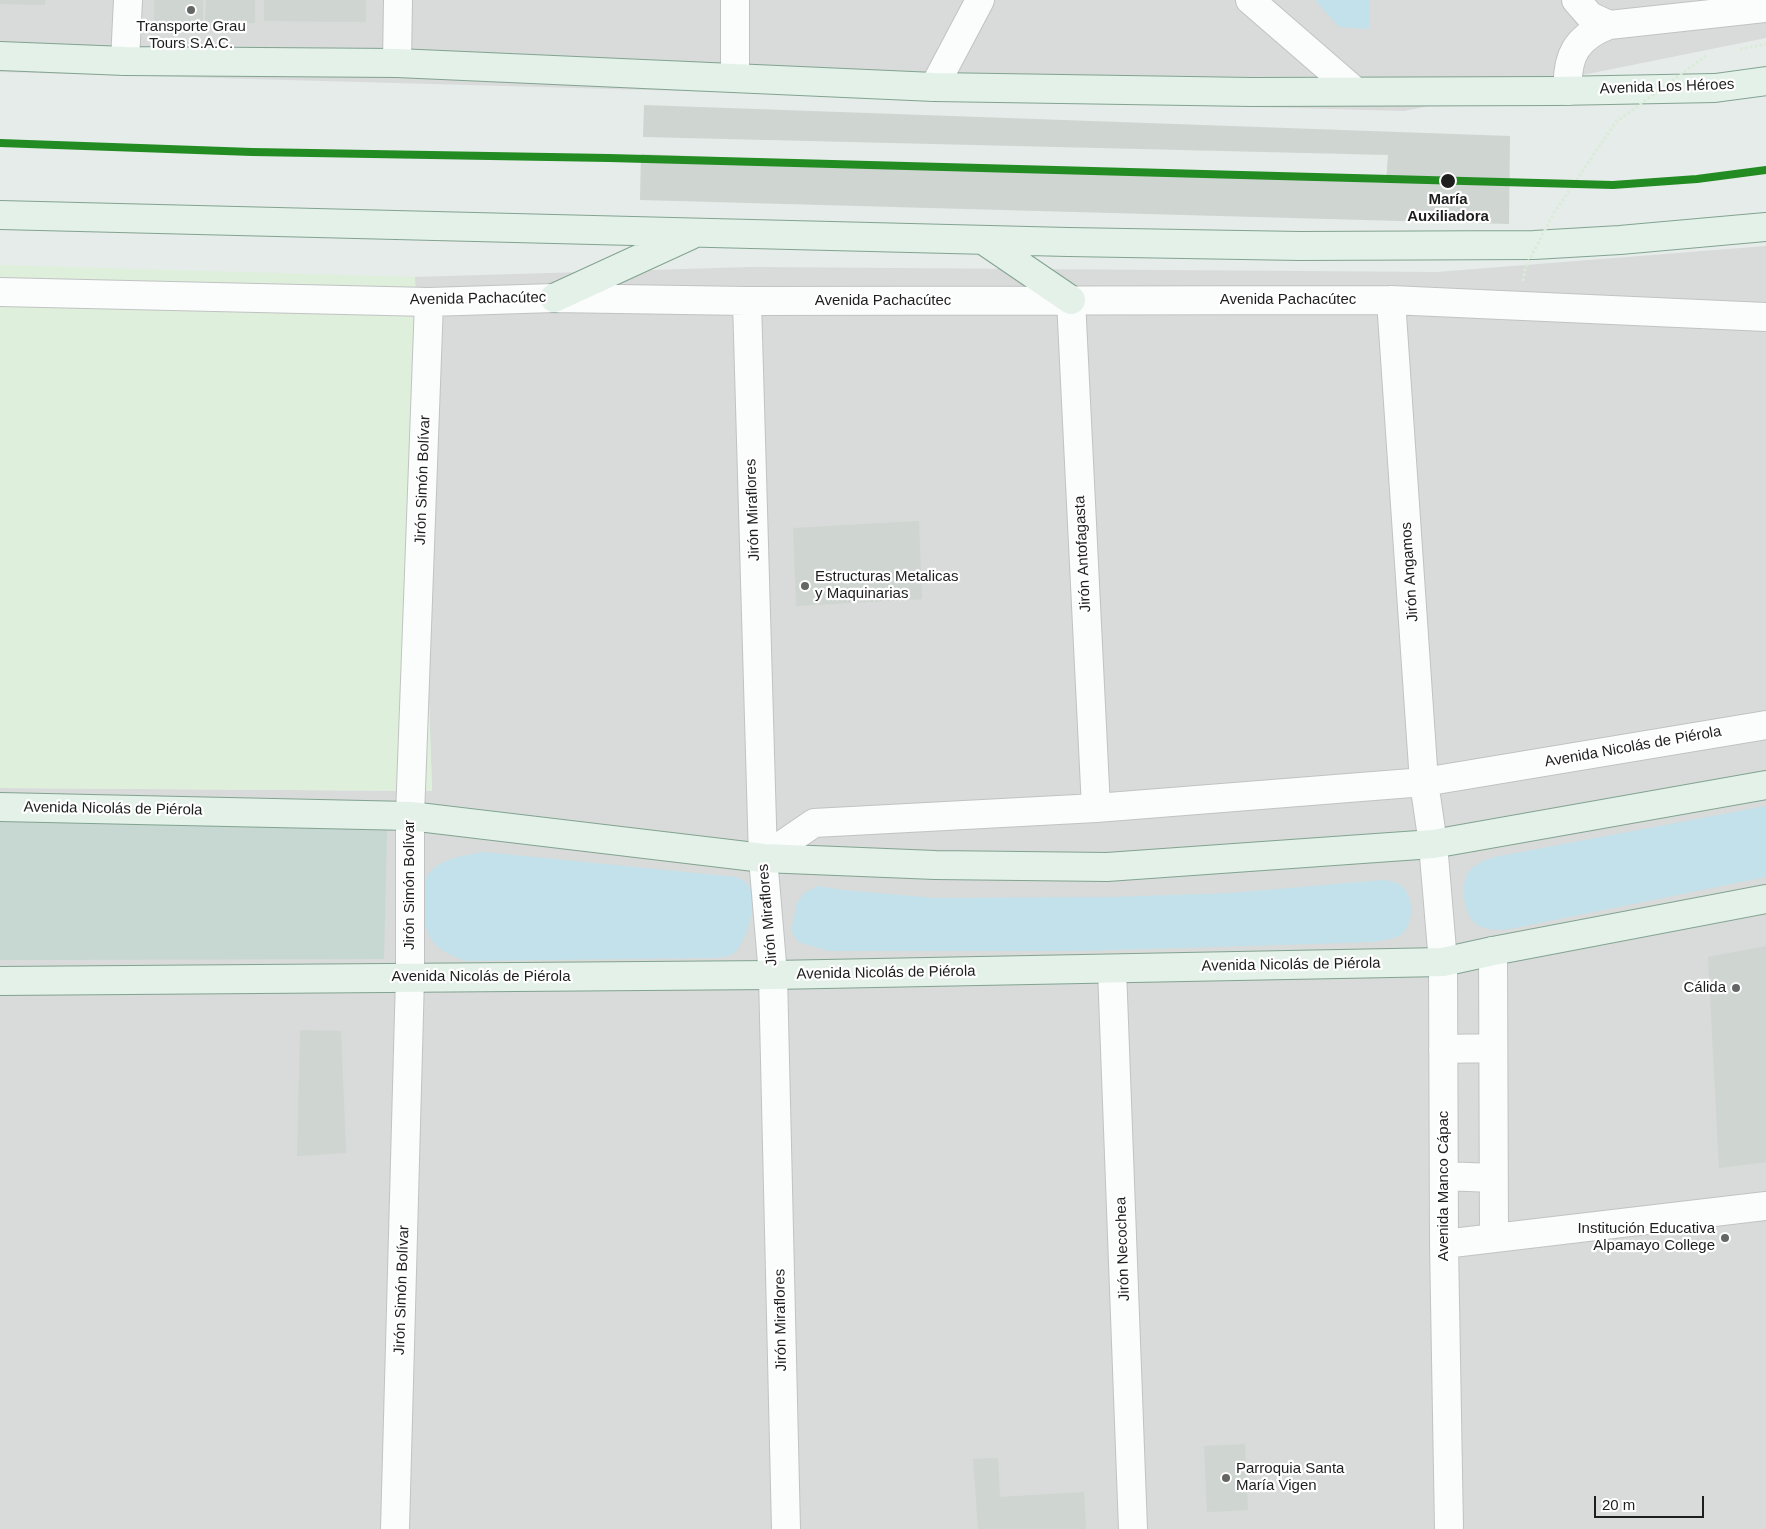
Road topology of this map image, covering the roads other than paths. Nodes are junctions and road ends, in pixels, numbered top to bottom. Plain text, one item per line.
1 (128, 0) edge
2 (398, 0) edge
3 (735, 0) edge
4 (980, 0) edge
5 (1250, 0) edge
6 (1576, 0) edge
7 (1766, 8) edge
8 (1655, 10) edge
9 (1609, 25) junction
10 (0, 56) edge
11 (125, 61) junction
12 (398, 63) junction
13 (735, 78) junction
14 (1766, 81) edge
15 (934, 87) junction
16 (1355, 91) junction
17 (1563, 91) junction
18 (0, 214) edge
19 (1766, 227) edge
20 (698, 232) junction
21 (983, 240) junction
22 (0, 292) edge
23 (554, 298) junction
24 (1071, 300) junction
25 (1391, 300) junction
26 (747, 301) junction
27 (429, 302) junction
28 (1766, 317) edge
29 (1766, 725) edge
30 (1424, 782) junction
31 (1766, 786) edge
32 (0, 807) edge
33 (1096, 808) junction
34 (410, 816) junction
35 (1433, 844) junction
36 (763, 858) junction
37 (1766, 899) edge
38 (1493, 951) junction
39 (1443, 962) junction
40 (1112, 969) junction
41 (773, 975) junction
42 (410, 978) junction
43 (0, 981) edge
44 (1443, 1048) junction
45 (1493, 1048) junction
46 (1444, 1176) junction
47 (1493, 1178) junction
48 (1766, 1206) edge
49 (1494, 1237) junction
50 (1444, 1244) junction
51 (396, 1529) edge
52 (786, 1529) edge
53 (1133, 1529) edge
54 (1449, 1529) edge

1 - 11 street
2 - 12 street
3 - 13 street
4 - 15 street
5 - 16 street
6 - 9 street
7 - 8 street
8 - 9 street
9 - 17 street
10 - 11 main road
11 - 12 main road
12 - 13 main road
13 - 15 main road
14 - 17 main road, Avenida Los Héroes
15 - 16 main road
16 - 17 main road
18 - 20 main road
19 - 21 main road
20 - 21 main road
20 - 23 main road
21 - 24 main road
22 - 27 street, Avenida Pachacútec
23 - 26 street, Avenida Pachacútec
23 - 27 street, Avenida Pachacútec
24 - 25 street, Avenida Pachacútec
24 - 26 street, Avenida Pachacútec
24 - 33 street, Jirón Antofagasta
25 - 28 street, Avenida Pachacútec
25 - 30 street, Jirón Angamos
26 - 36 street, Jirón Miraflores
27 - 34 street, Jirón Simón Bolívar
29 - 30 street, Avenida Nicolás de Piérola
30 - 33 street, Avenida Nicolás de Piérola
30 - 35 street, Jirón Angamos
31 - 35 main road, Avenida Nicolás de Piérola
32 - 34 main road, Avenida Nicolás de Piérola
33 - 36 street, Avenida Nicolás de Piérola
34 - 36 main road, Avenida Nicolás de Piérola
34 - 42 street, Jirón Simón Bolívar
35 - 36 main road, Avenida Nicolás de Piérola
35 - 39 street, Avenida Manco Cápac
36 - 41 street, Jirón Miraflores
37 - 38 main road, Avenida Nicolás de Piérola
38 - 39 main road, Avenida Nicolás de Piérola
38 - 45 street
39 - 40 main road, Avenida Nicolás de Piérola
39 - 44 street, Avenida Manco Cápac
40 - 41 main road, Avenida Nicolás de Piérola
40 - 53 street, Jirón Necochea
41 - 42 main road, Avenida Nicolás de Piérola
41 - 52 street, Jirón Miraflores
42 - 43 main road, Avenida Nicolás de Piérola
42 - 51 street, Jirón Simón Bolívar
44 - 45 street
44 - 46 street, Avenida Manco Cápac
45 - 47 street
46 - 47 street
46 - 50 street, Avenida Manco Cápac
47 - 49 street
48 - 49 street
49 - 50 street
50 - 54 street, Avenida Manco Cápac

